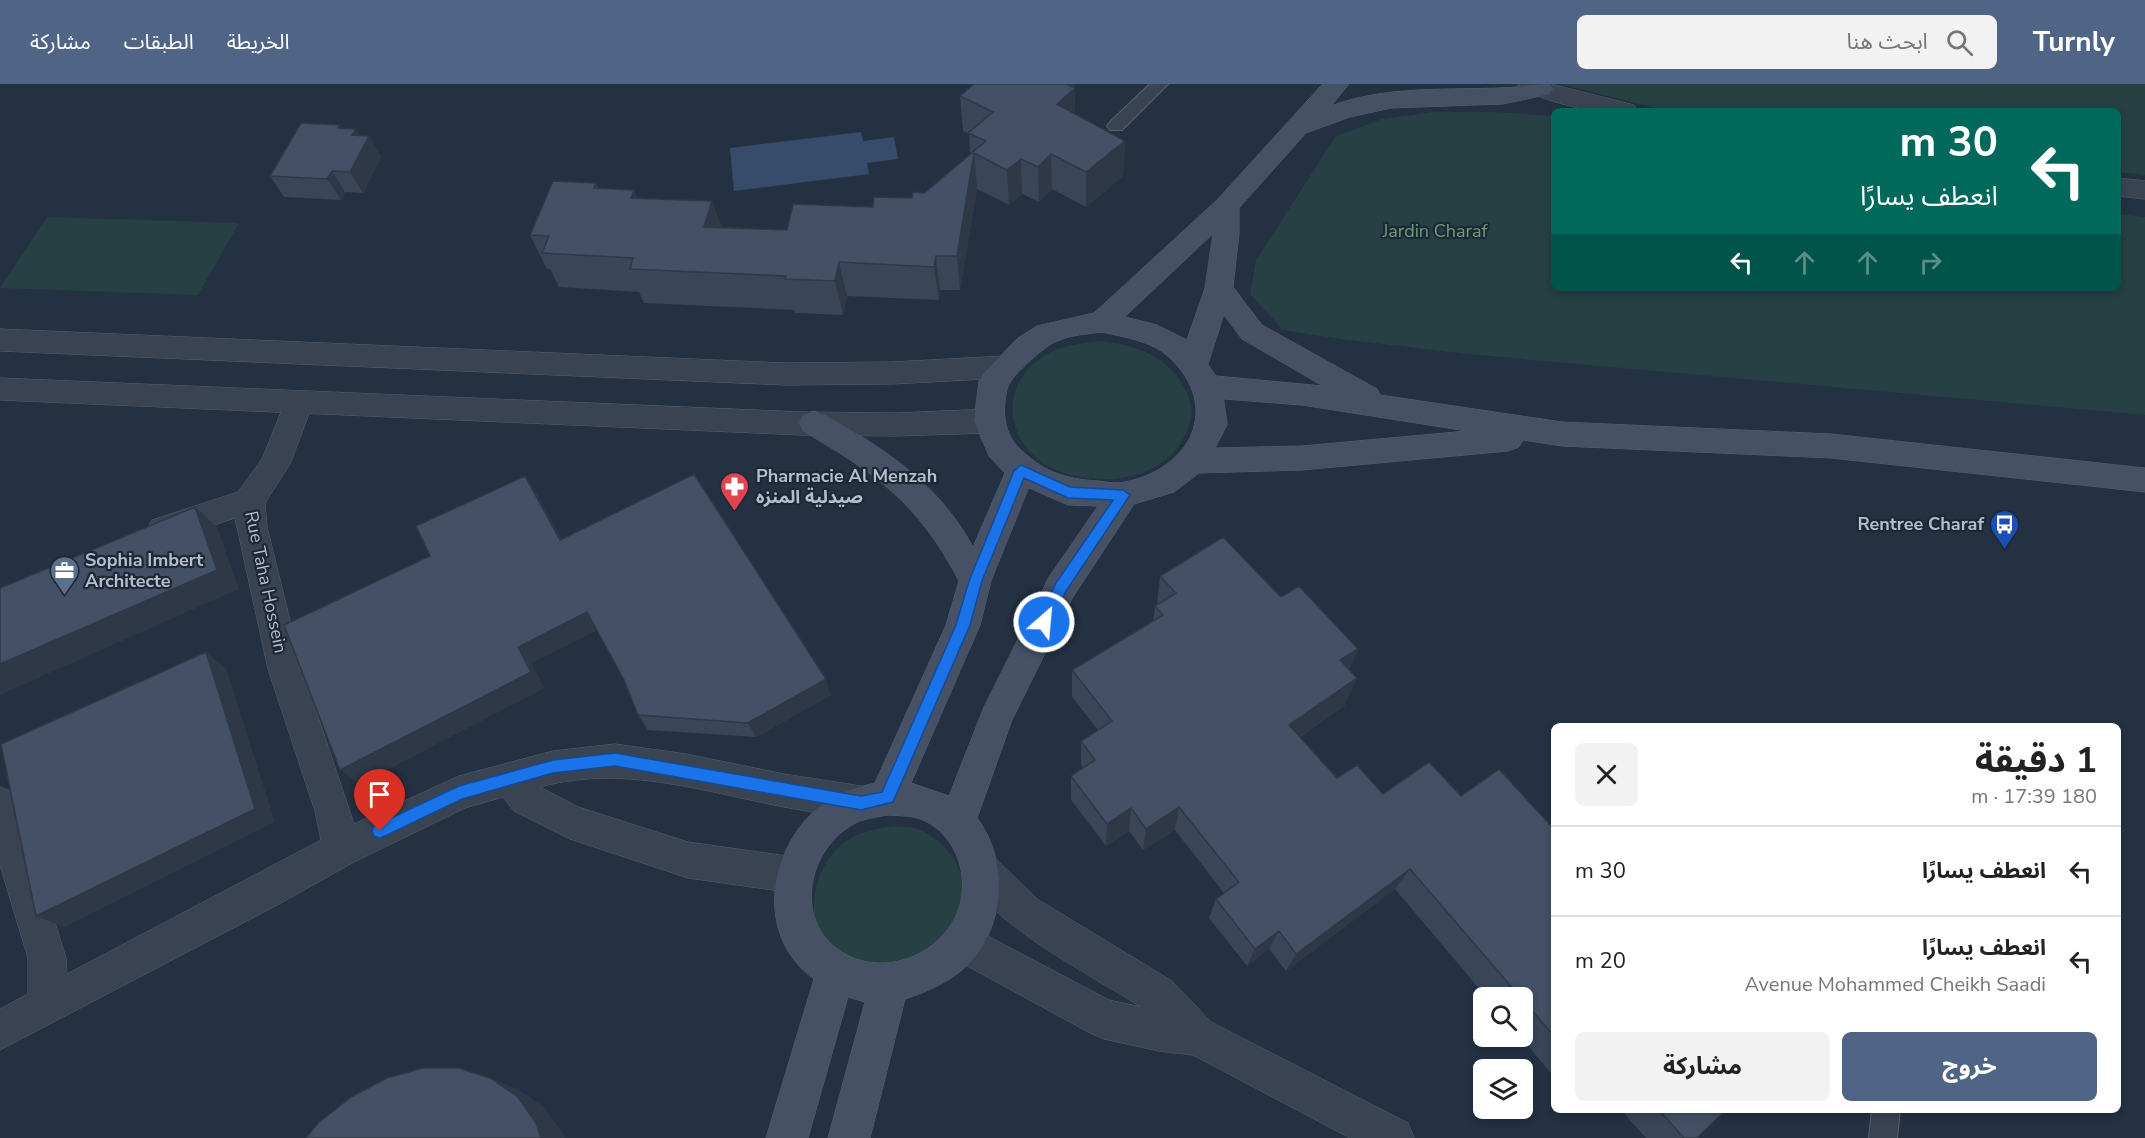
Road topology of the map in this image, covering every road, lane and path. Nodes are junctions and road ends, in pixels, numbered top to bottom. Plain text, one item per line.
1 (1160, 84) edge
2 (1337, 84) edge
3 (1535, 87) edge
4 (1614, 108) edge
5 (1116, 126) dead end
6 (1293, 130) junction
7 (2121, 187) edge
8 (2145, 190) edge
9 (1226, 206) junction
10 (1219, 288) junction
11 (1102, 322) junction
12 (0, 340) edge
13 (1005, 367) junction
14 (1201, 376) junction
15 (0, 389) edge
16 (298, 403) junction
17 (1387, 408) junction
18 (989, 421) junction
19 (814, 423) junction
20 (1562, 434) junction
21 (1193, 461) junction
22 (1021, 471) junction
23 (2145, 480) edge
24 (1123, 495) junction
25 (249, 501) junction
26 (132, 540) edge
27 (975, 581) junction
28 (510, 779) junction
29 (874, 800) junction
30 (0, 804) edge
31 (957, 822) junction
32 (341, 849) junction
33 (982, 872) junction
34 (794, 875) junction
35 (963, 942) junction
36 (834, 973) junction
37 (889, 984) junction
38 (48, 1004) junction
39 (0, 1030) edge
40 (1197, 1036) junction
41 (1886, 1113) edge
42 (788, 1138) edge
43 (849, 1138) edge
44 (1393, 1138) edge
45 (1883, 1138) edge

1 - 5 lane
2 - 6 main road
3 - 4 street
3 - 6 main road
6 - 9 main road
7 - 8 street
9 - 10 main road
9 - 11 main road
10 - 14 main road
10 - 17 main road
11 - 13 main road
11 - 14 main road
12 - 13 street
13 - 18 main road
14 - 17 main road
14 - 21 main road
15 - 16 street
16 - 19 street
16 - 25 street
17 - 20 main road
18 - 19 street
18 - 22 main road
19 - 27 main road
20 - 21 main road
20 - 23 main road
21 - 24 main road
22 - 24 main road
22 - 27 main road
24 - 31 main road
25 - 26 street, Rue Taha Hossein
25 - 32 street, Rue Taha Hossein
27 - 29 main road
28 - 29 street
28 - 32 street
28 - 34 street
29 - 31 main road
29 - 34 main road
30 - 38 street
31 - 33 main road
32 - 38 street
33 - 35 main road
33 - 40 street
34 - 36 main road
35 - 37 main road
35 - 40 street
36 - 37 main road
36 - 42 main road
37 - 43 main road
38 - 39 street
40 - 44 street
41 - 45 lane

